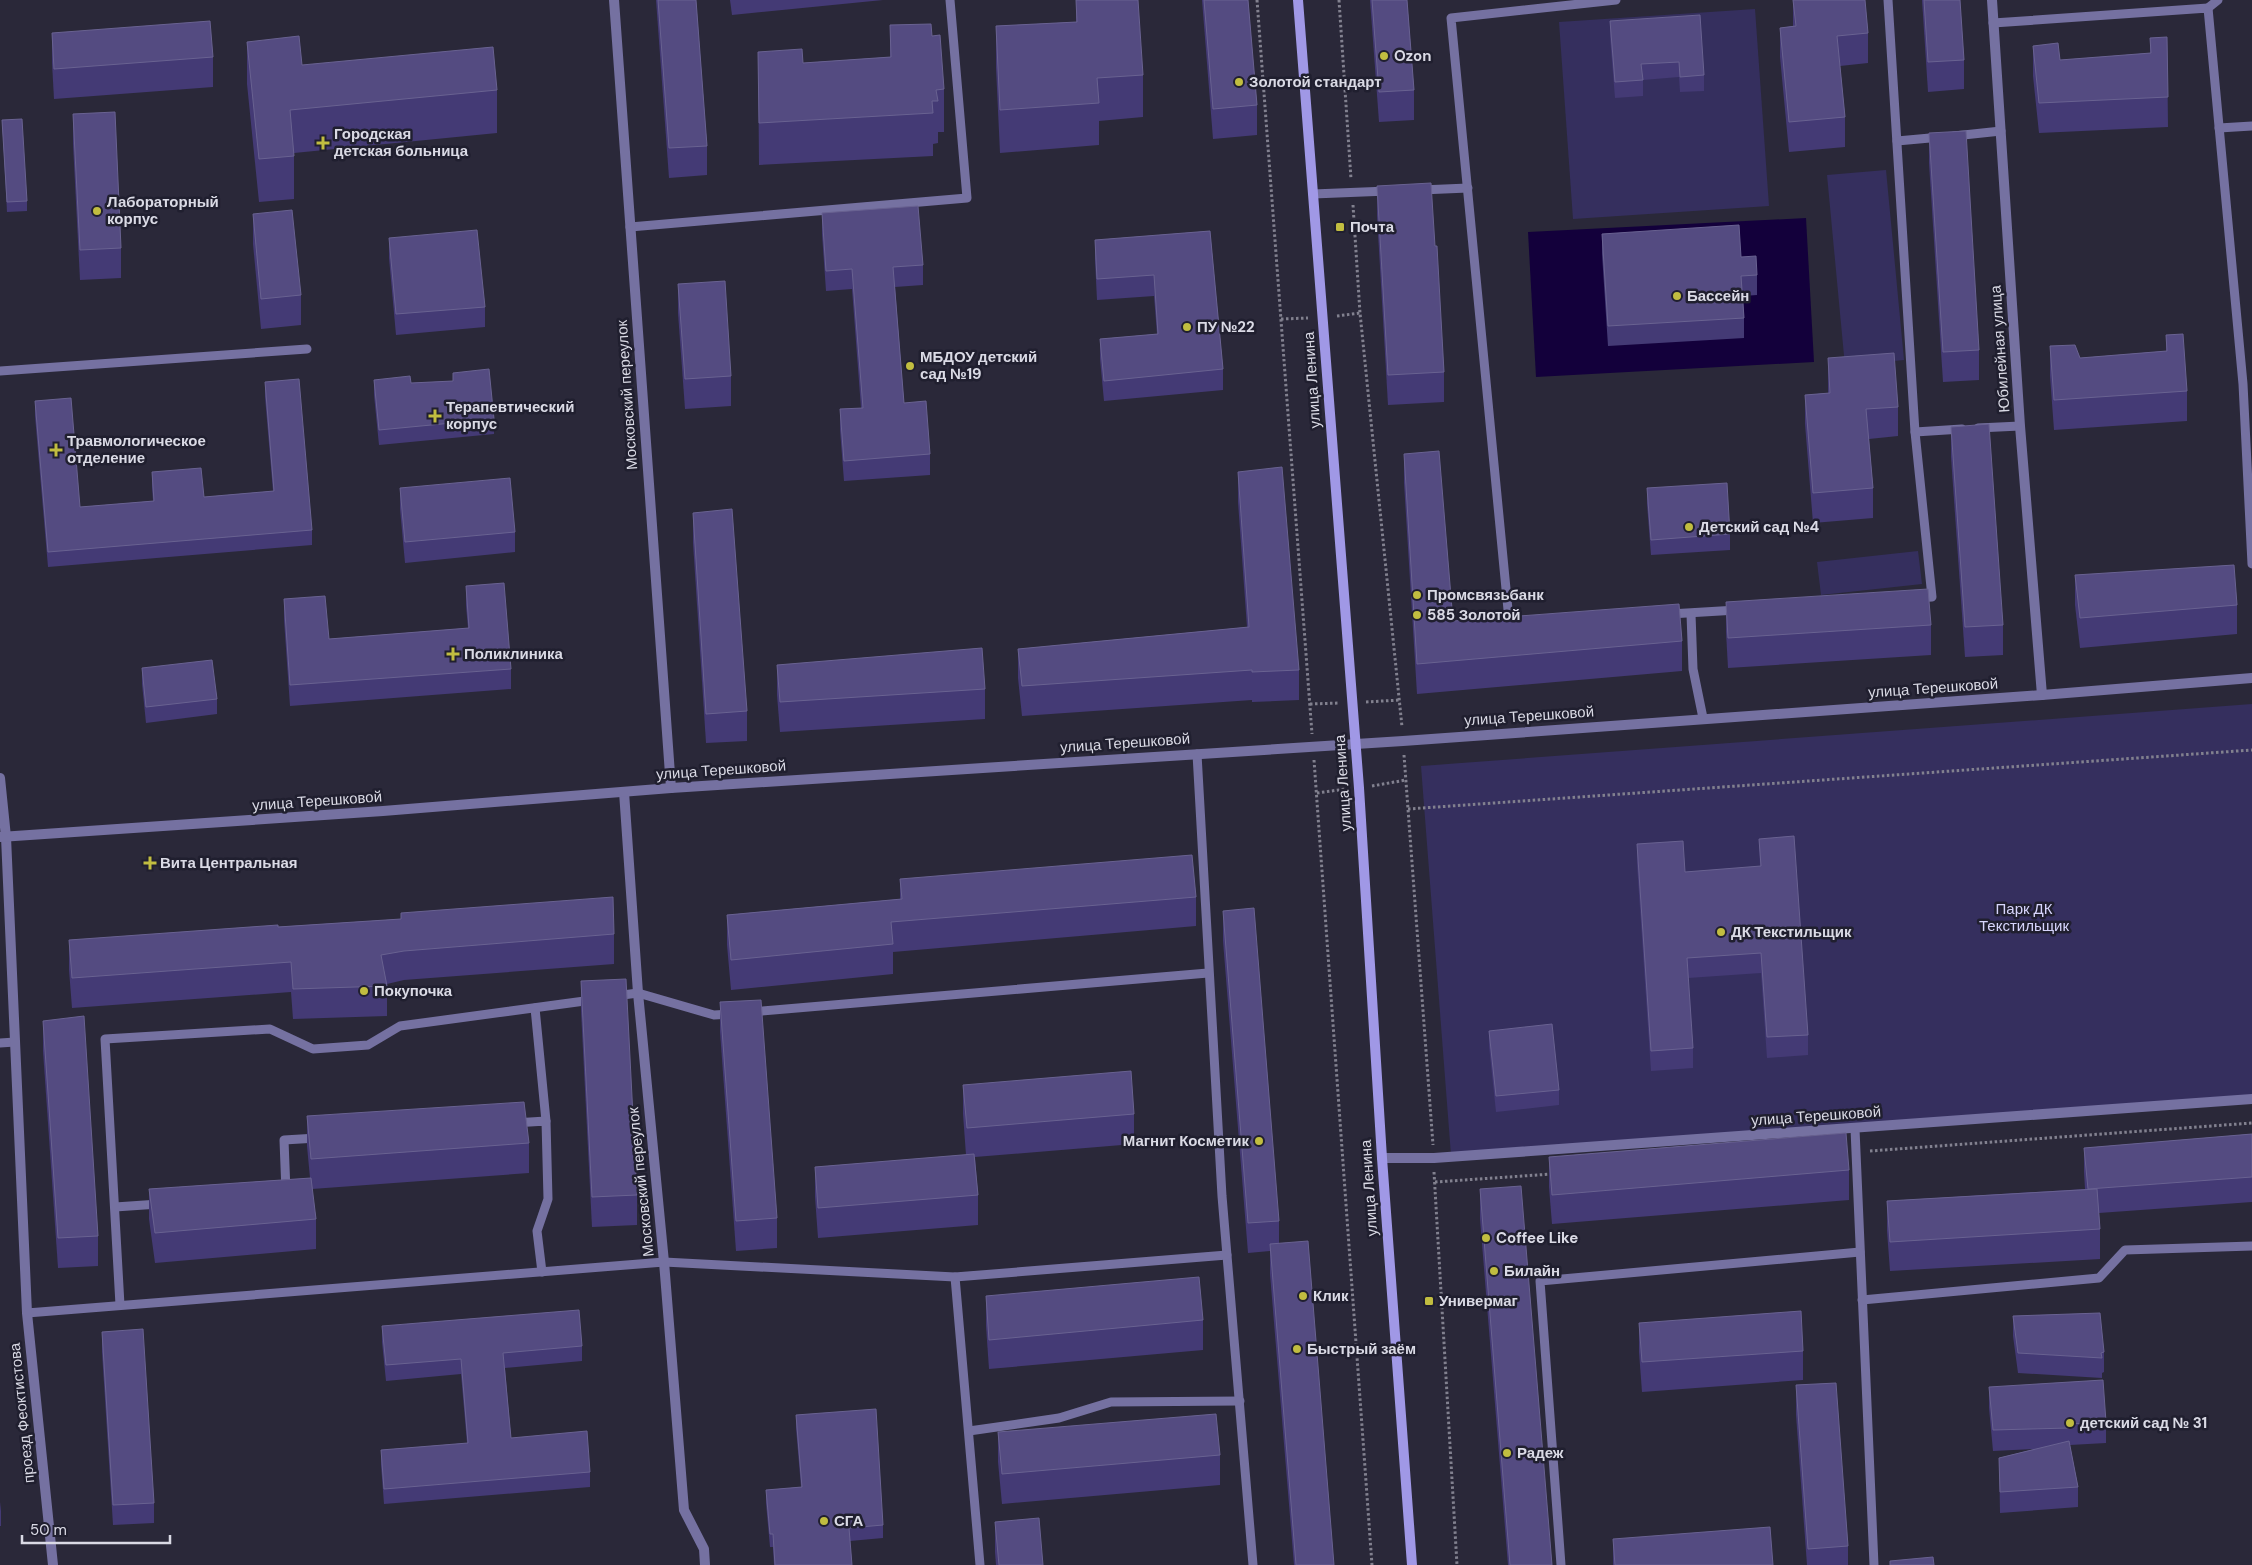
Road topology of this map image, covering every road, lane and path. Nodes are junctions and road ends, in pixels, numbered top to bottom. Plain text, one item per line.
1 (614, 0) edge
2 (950, 0) edge
3 (1256, 0) edge
4 (1298, 0) edge
5 (1339, 0) edge
6 (1616, 0) edge
7 (1888, 0) edge
8 (1992, 0) edge
9 (2218, 0) edge
10 (2208, 8) junction
11 (1993, 23) junction
12 (2252, 126) edge
13 (2219, 128) junction
14 (2001, 131) junction
15 (1897, 141) junction
16 (1468, 188) junction
17 (1352, 193) junction
18 (1313, 194) junction
19 (630, 227) junction
20 (307, 350) dead end
21 (0, 371) edge
22 (2248, 393) edge
23 (2020, 426) junction
24 (1915, 432) junction
25 (2252, 565) edge
26 (1903, 599) edge
27 (1749, 610) edge
28 (1691, 614) junction
29 (1662, 615) edge
30 (1528, 620) edge
31 (2252, 678) edge
32 (2042, 695) junction
33 (1703, 718) junction
34 (1403, 741) junction
35 (1355, 744) junction
36 (1313, 746) junction
37 (2252, 750) edge
38 (1197, 754) junction
39 (0, 778) edge
40 (671, 788) junction
41 (624, 792) junction
42 (1408, 809) junction
43 (3, 837) edge
44 (1208, 973) junction
45 (638, 993) junction
46 (535, 1008) junction
47 (15, 1042) junction
48 (0, 1043) edge
49 (2252, 1099) edge
50 (546, 1121) junction
51 (507, 1124) edge
52 (1855, 1129) junction
53 (323, 1137) edge
54 (1382, 1158) junction
55 (1434, 1158) junction
56 (276, 1196) edge
57 (172, 1203) edge
58 (115, 1207) junction
59 (2252, 1246) edge
60 (1860, 1252) junction
61 (1227, 1255) junction
62 (664, 1262) junction
63 (542, 1272) junction
64 (955, 1278) junction
65 (1862, 1300) junction
66 (120, 1305) junction
67 (27, 1313) junction
68 (1240, 1401) junction
69 (969, 1431) junction
70 (53, 1565) edge
71 (705, 1565) edge
72 (980, 1565) edge
73 (1253, 1565) edge
74 (1372, 1565) edge
75 (1412, 1565) edge
76 (1457, 1565) edge
77 (1561, 1565) edge
78 (1874, 1565) edge

1 - 19 street, Московский переулок
2 - 19 lane
3 - 36 path
4 - 18 main road, улица Ленина
5 - 17 path
6 - 16 lane
7 - 15 lane
8 - 11 street, Юбилейная улица
9 - 10 lane
10 - 11 lane
10 - 13 lane
11 - 14 street, Юбилейная улица
12 - 13 lane
13 - 22 lane
14 - 15 lane
14 - 23 street, Юбилейная улица
15 - 24 lane
16 - 17 lane
16 - 30 lane
17 - 18 lane
17 - 34 path
18 - 35 main road, улица Ленина
19 - 40 street, Московский переулок
20 - 21 lane
22 - 25 lane
23 - 24 lane
23 - 32 street, Юбилейная улица
24 - 26 lane
27 - 28 lane
28 - 29 lane
28 - 33 lane
31 - 32 street, улица Терешковой
32 - 33 street, улица Терешковой
33 - 34 street, улица Терешковой
34 - 35 street, улица Терешковой
34 - 42 path
35 - 36 street, улица Терешковой
35 - 54 main road, улица Ленина
36 - 38 street, улица Терешковой
36 - 74 path
37 - 42 path
38 - 40 street, улица Терешковой
38 - 44 lane
39 - 43 street, проезд Феоктистова
40 - 41 street, улица Терешковой
41 - 43 street, улица Терешковой
41 - 45 street, Московский переулок
42 - 55 path
43 - 47 street, проезд Феоктистова
44 - 45 lane
44 - 61 lane
45 - 46 lane
45 - 62 street, Московский переулок
46 - 50 lane
46 - 58 lane
47 - 48 lane
47 - 67 street, проезд Феоктистова
49 - 52 street, улица Терешковой
50 - 51 lane
50 - 63 lane
52 - 55 street, улица Терешковой
52 - 60 lane
53 - 56 lane
54 - 55 street, улица Терешковой
54 - 75 main road, улица Ленина
55 - 76 path
57 - 58 lane
58 - 66 lane
59 - 65 lane
60 - 65 lane
60 - 77 lane
61 - 64 lane
61 - 68 lane
62 - 63 lane
62 - 64 lane
62 - 71 street, Московский переулок
63 - 66 lane
64 - 69 lane
65 - 78 lane
66 - 67 lane
67 - 70 street, проезд Феоктистова
68 - 69 lane
68 - 73 lane
69 - 72 lane

